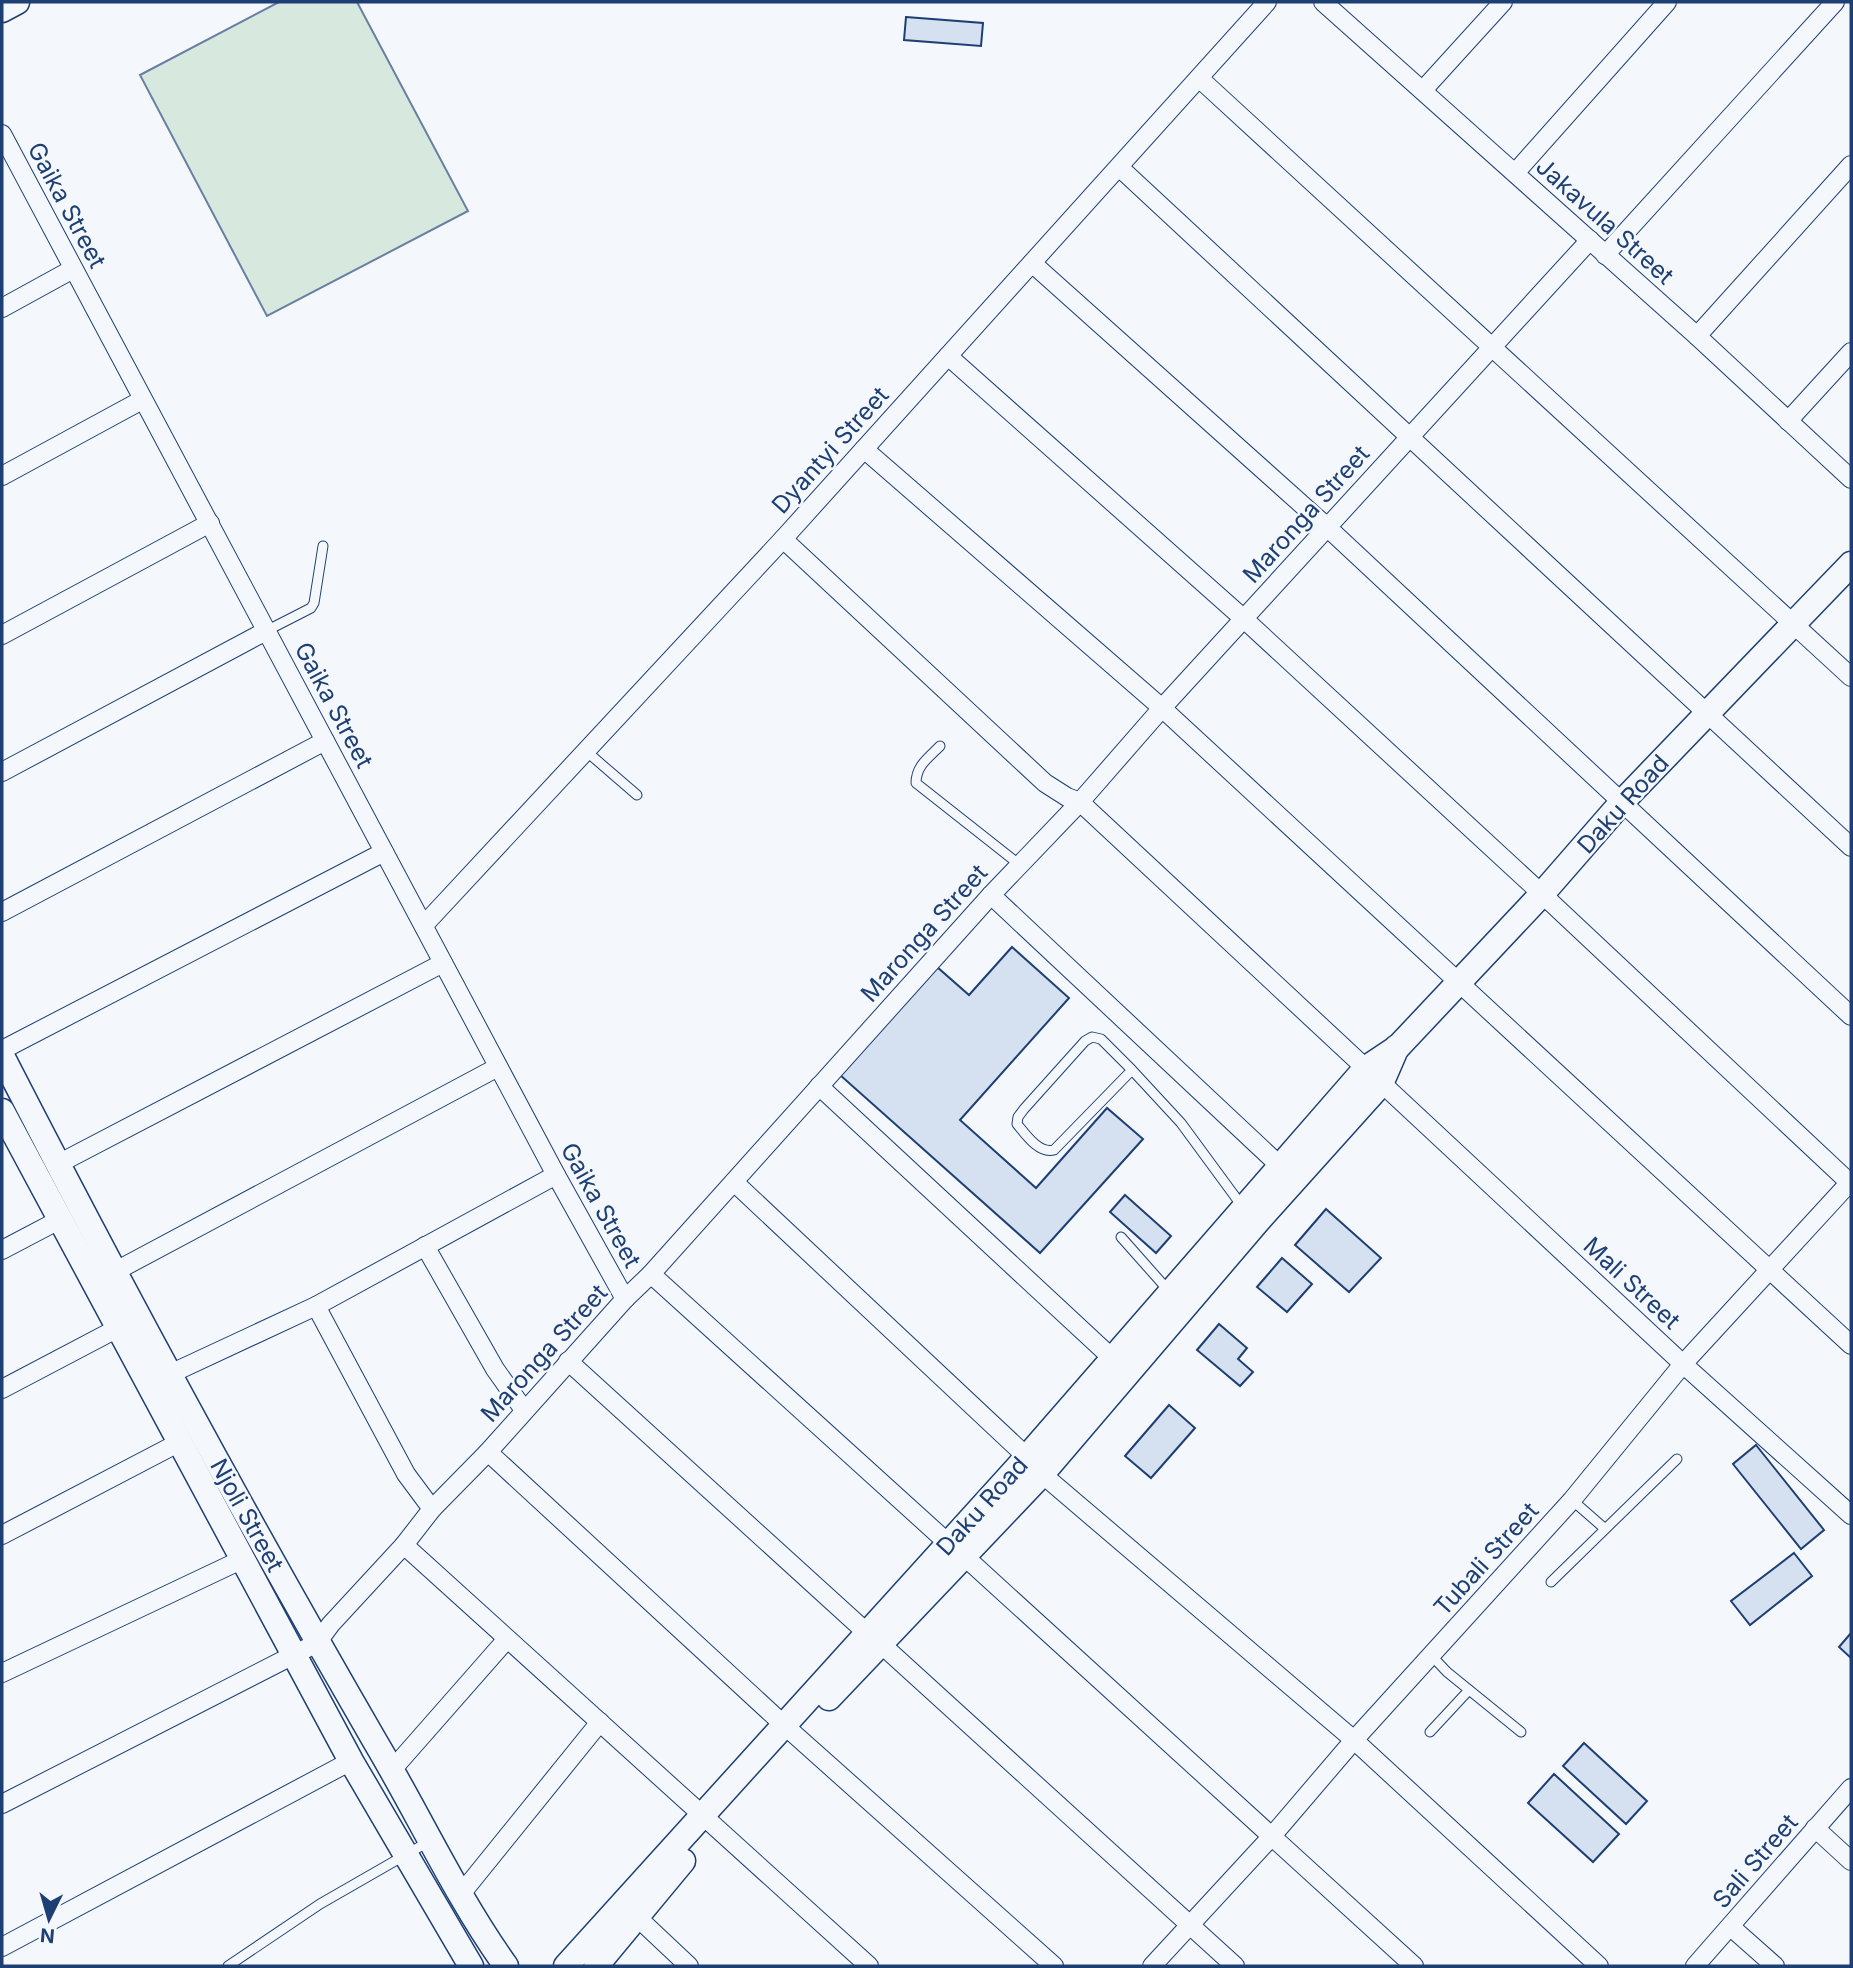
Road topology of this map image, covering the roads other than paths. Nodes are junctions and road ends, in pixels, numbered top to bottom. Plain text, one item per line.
1 (17, 2) edge
2 (1267, 2) edge
3 (1503, 2) edge
4 (1667, 2) edge
5 (1835, 2) edge
6 (1332, 4) edge
7 (2, 10) edge
8 (1199, 78) junction
9 (1423, 90) junction
10 (2, 134) edge
11 (19, 164) junction
12 (1851, 165) edge
13 (1119, 167) junction
14 (2, 173) edge
15 (1515, 173) junction
16 (1590, 240) junction
17 (1605, 255) junction
18 (1032, 263) junction
19 (73, 269) junction
20 (2, 308) edge
21 (1696, 335) junction
22 (1492, 347) junction
23 (1851, 352) edge
24 (948, 356) junction
25 (142, 400) junction
26 (1788, 421) junction
27 (1409, 437) junction
28 (864, 449) junction
29 (2, 476) edge
30 (1851, 479) edge
31 (210, 523) junction
32 (1327, 527) junction
33 (783, 539) junction
34 (323, 546) dead end
35 (1851, 564) edge
36 (1244, 620) junction
37 (1795, 623) junction
38 (266, 631) junction
39 (2, 635) edge
40 (1851, 677) edge
41 (1162, 708) junction
42 (1707, 712) junction
43 (325, 741) junction
44 (940, 746) dead end
45 (586, 751) junction
46 (2, 772) edge
47 (637, 795) dead end
48 (1623, 801) junction
49 (1080, 802) junction
50 (1851, 847) edge
51 (384, 852) junction
52 (1020, 865) junction
53 (1542, 894) junction
54 (991, 895) junction
55 (2, 912) edge
56 (424, 925) junction
57 (443, 963) junction
58 (1457, 983) junction
59 (1851, 1016) edge
60 (2, 1050) edge
61 (2, 1056) edge
62 (498, 1066) junction
63 (1132, 1070) junction
64 (1373, 1077) junction
65 (819, 1086) junction
66 (2, 1111) edge
67 (58, 1164) junction
68 (1279, 1165) junction
69 (555, 1175) junction
70 (734, 1182) junction
71 (1851, 1183) edge
72 (1251, 1214) junction
73 (61, 1219) junction
74 (1121, 1237) dead end
75 (425, 1246) junction
76 (2, 1250) edge
77 (1768, 1269) junction
78 (114, 1272) junction
79 (651, 1273) junction
80 (1169, 1291) junction
81 (625, 1298) junction
82 (316, 1306) junction
83 (118, 1328) junction
84 (1851, 1345) edge
85 (1112, 1358) junction
86 (568, 1362) junction
87 (1683, 1364) junction
88 (170, 1374) junction
89 (2, 1389) edge
90 (524, 1410) junction
91 (180, 1442) junction
92 (488, 1452) junction
93 (1676, 1459) dead end
94 (1034, 1466) junction
95 (1572, 1500) junction
96 (432, 1509) junction
97 (1851, 1515) edge
98 (1604, 1528) junction
99 (2, 1535) edge
100 (404, 1545) junction
101 (956, 1550) junction
102 (243, 1559) junction
103 (1551, 1582) dead end
104 (874, 1638) junction
105 (507, 1639) junction
106 (317, 1643) junction
107 (294, 1655) junction
108 (1431, 1655) junction
109 (2, 1673) edge
110 (1469, 1690) junction
111 (600, 1722) junction
112 (789, 1730) junction
113 (1430, 1732) dead end
114 (1521, 1732) dead end
115 (1354, 1740) junction
116 (351, 1760) junction
117 (391, 1771) junction
118 (1851, 1788) edge
119 (2, 1804) edge
120 (708, 1820) junction
121 (1815, 1828) junction
122 (1272, 1836) junction
123 (430, 1841) junction
124 (405, 1856) junction
125 (1851, 1861) edge
126 (461, 1894) junction
127 (638, 1918) junction
128 (1190, 1924) junction
129 (1731, 1927) junction
130 (2, 1947) edge
131 (228, 1966) edge
132 (471, 1966) edge
133 (506, 1966) edge
134 (566, 1966) edge
135 (596, 1966) edge
136 (689, 1966) edge
137 (869, 1966) edge
138 (1054, 1966) edge
139 (1152, 1966) edge
140 (1236, 1966) edge
141 (1414, 1966) edge
142 (1599, 1966) edge
143 (1695, 1966) edge
144 (1775, 1966) edge

1 - 7 street
2 - 8 street, Dyantyi Street
3 - 9 street
4 - 15 street
5 - 17 street
6 - 9 street, Jakavula Street
8 - 13 street, Dyantyi Street
8 - 22 street
9 - 15 street, Jakavula Street
10 - 11 street, Gaika Street
11 - 14 street
11 - 19 street, Gaika Street
12 - 21 street
13 - 18 street, Dyantyi Street
13 - 27 street
15 - 16 street, Jakavula Street
16 - 17 street, Jakavula Street
16 - 22 street, Maronga Street
17 - 21 street, Jakavula Street
18 - 24 street, Dyantyi Street
18 - 32 street
19 - 20 street
19 - 25 street, Gaika Street
21 - 26 street, Jakavula Street
22 - 27 street, Maronga Street
22 - 37 street
23 - 26 street
24 - 28 street, Dyantyi Street
24 - 36 street
25 - 29 street
25 - 31 street, Gaika Street
26 - 30 street, Jakavula Street
27 - 32 street, Maronga Street
27 - 42 street
28 - 33 street, Dyantyi Street
28 - 41 street
31 - 38 street, Gaika Street
31 - 39 street
32 - 36 street, Maronga Street
32 - 48 street
33 - 45 street, Dyantyi Street
33 - 49 street, Mali Street
34 - 38 lane
35 - 37 street, Daku Road
36 - 41 street, Maronga Street
36 - 53 street
37 - 40 street
37 - 42 street, Daku Road
38 - 43 street, Gaika Street
38 - 46 street
41 - 49 street, Maronga Street
41 - 58 street
42 - 48 street, Daku Road
42 - 50 street
43 - 51 street, Gaika Street
43 - 55 street
44 - 52 lane
45 - 47 lane
45 - 56 street, Dyantyi Street
48 - 53 street, Daku Road
48 - 59 street
49 - 52 street, Maronga Street
49 - 64 street, Mali Street
51 - 56 street, Gaika Street
51 - 60 street
52 - 54 street, Maronga Street
53 - 58 street, Daku Road
53 - 71 street
54 - 65 street, Maronga Street
54 - 68 street
56 - 57 street, Gaika Street
57 - 62 street, Gaika Street
57 - 67 street
58 - 64 street, Daku Road
58 - 77 street
61 - 67 street, Njoli Street
62 - 69 street, Gaika Street
62 - 78 street
63 - 63 lane
63 - 72 lane
64 - 68 street, Daku Road
64 - 72 street, Daku Road
64 - 87 street, Mali Street
65 - 70 street, Maronga Street
65 - 85 street
66 - 73 street, Njoli Street
67 - 78 street, Njoli Street
68 - 72 street, Daku Road
69 - 75 street
69 - 81 street, Gaika Street
70 - 79 street, Maronga Street
70 - 94 street
71 - 77 street, Tubali Street
72 - 80 street, Daku Road
72 - 94 street, Daku Road
73 - 76 street
73 - 83 street, Njoli Street
74 - 80 lane
75 - 82 street
75 - 90 street
77 - 84 street
77 - 87 street, Tubali Street
78 - 88 street, Njoli Street
79 - 81 street, Maronga Street
79 - 101 street
80 - 85 street, Daku Road
81 - 86 street, Maronga Street
82 - 88 street
82 - 96 street
83 - 89 street
83 - 91 street, Njoli Street
85 - 94 street, Daku Road
86 - 90 street, Maronga Street
86 - 104 street
87 - 95 street, Tubali Street
87 - 97 street, Mali Street
88 - 106 street, Njoli Street
90 - 92 street, Maronga Street
91 - 99 street
91 - 102 street, Njoli Street
92 - 96 street, Maronga Street
92 - 112 street
93 - 98 lane
94 - 101 street, Daku Road
94 - 115 street
95 - 98 lane
95 - 108 street, Tubali Street
96 - 100 street, Maronga Street
98 - 103 lane
100 - 105 street
100 - 106 street, Maronga Street
101 - 104 street, Daku Road
101 - 122 street
102 - 107 street, Njoli Street
102 - 109 street
104 - 112 street, Daku Road
104 - 128 street
105 - 111 street
105 - 117 street
106 - 107 street, Maronga Street
106 - 117 street, Njoli Street
107 - 116 street, Njoli Street
107 - 119 street, Maronga Street
108 - 110 lane
108 - 115 street, Tubali Street
110 - 113 lane
110 - 114 lane
111 - 120 street
111 - 126 street
112 - 120 street, Daku Road
112 - 138 street
115 - 122 street, Tubali Street
115 - 142 street
116 - 124 street, Njoli Street
116 - 130 street
117 - 123 street, Njoli Street
118 - 121 street, Sali Street
120 - 127 street, Daku Road
120 - 134 street, Daku Road
120 - 137 street
121 - 125 street
121 - 129 street, Sali Street
122 - 128 street, Tubali Street
122 - 141 street
123 - 124 lane
123 - 126 street, Njoli Street
124 - 131 lane
124 - 132 street, Njoli Street
126 - 133 street, Njoli Street
127 - 135 street, Daku Road
127 - 136 street
128 - 139 street, Tubali Street
128 - 140 street
129 - 143 street, Sali Street
129 - 144 street

